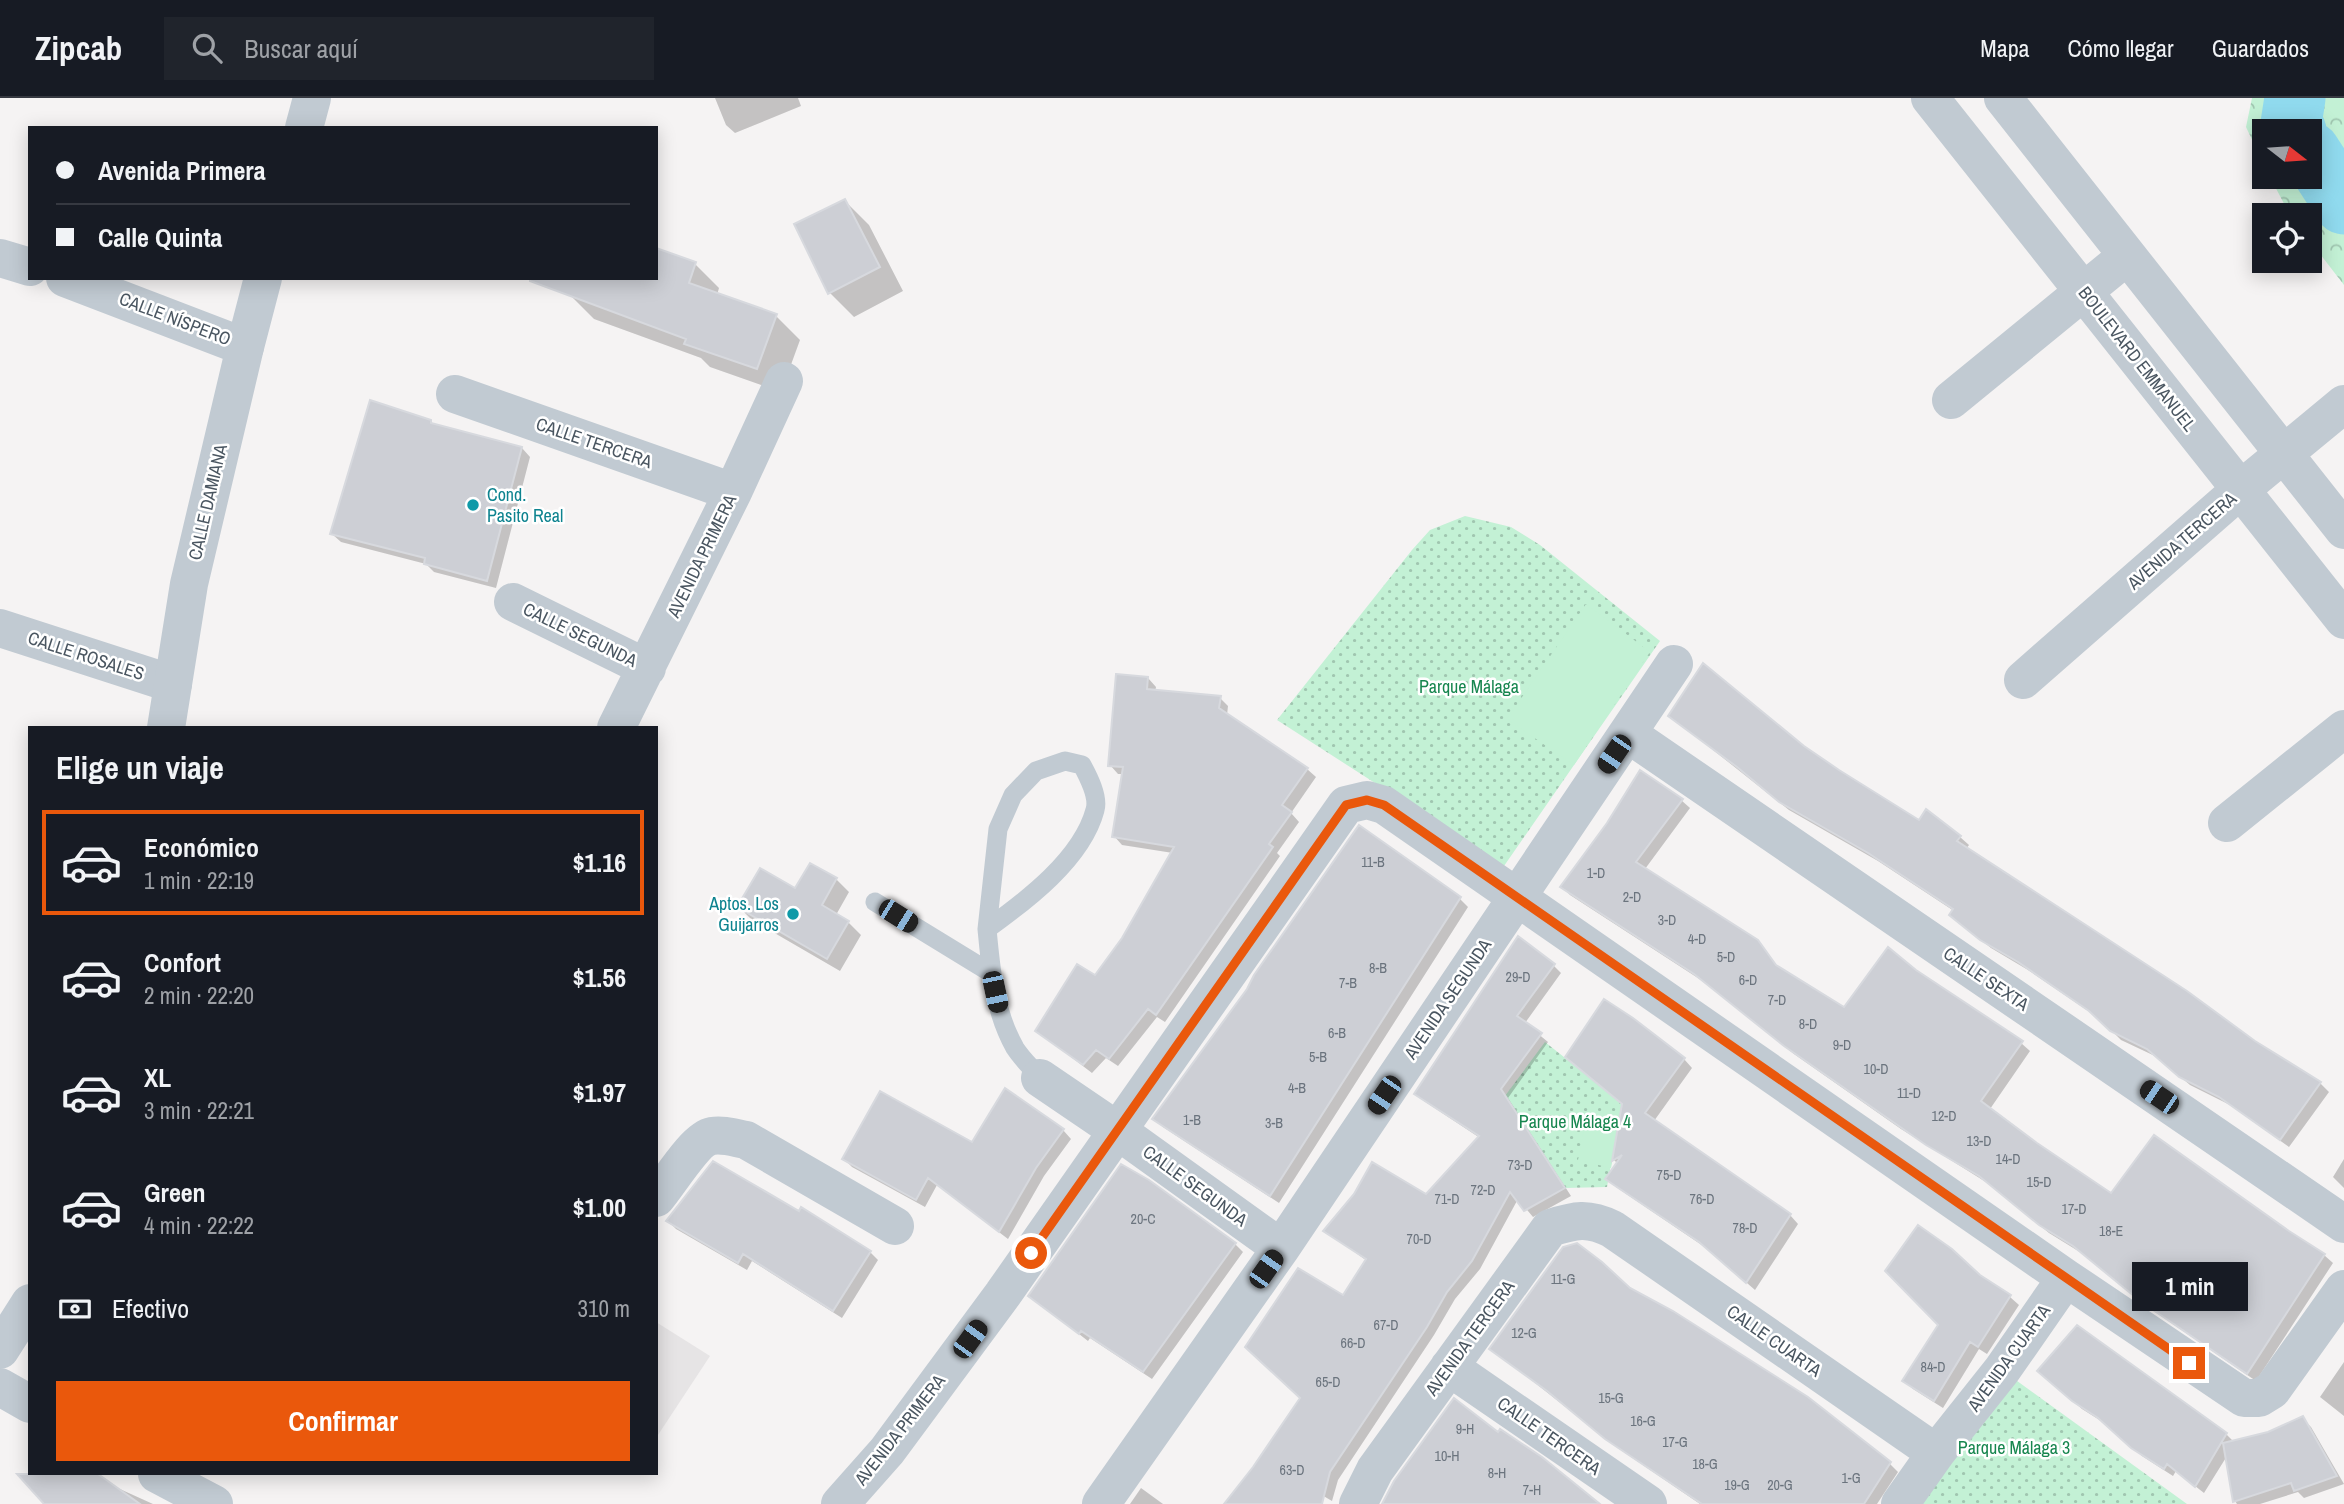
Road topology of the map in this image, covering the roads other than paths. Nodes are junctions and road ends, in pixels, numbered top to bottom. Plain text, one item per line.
1 (313, 98) edge
2 (1930, 98) edge
3 (2003, 98) edge
4 (305, 126) edge
5 (2127, 256) junction
6 (0, 258) edge
7 (28, 266) edge
8 (70, 280) edge
9 (262, 280) edge
10 (2083, 292) junction
11 (245, 347) junction
12 (784, 381) dead end
13 (455, 394) dead end
14 (1951, 400) dead end
15 (2344, 404) edge
16 (2284, 455) junction
17 (2240, 491) junction
18 (733, 492) junction
19 (2344, 530) edge
20 (513, 602) dead end
21 (2344, 620) edge
22 (0, 628) edge
23 (1674, 664) dead end
24 (647, 668) junction
25 (2023, 680) dead end
26 (173, 684) junction
27 (167, 726) edge
28 (617, 726) edge
29 (2344, 729) edge
30 (1628, 734) junction
31 (2227, 823) dead end
32 (1517, 898) junction
33 (874, 902) dead end
34 (987, 929) junction
35 (991, 973) junction
36 (1040, 1079) joint
37 (1118, 1131) junction
38 (658, 1195) edge
39 (2344, 1224) edge
40 (895, 1226) dead end
41 (1612, 1229) joint
42 (1281, 1248) junction
43 (2066, 1278) junction
44 (2344, 1289) edge
45 (28, 1306) edge
46 (0, 1350) edge
47 (1449, 1367) junction
48 (0, 1387) edge
49 (28, 1403) edge
50 (1937, 1453) junction
51 (159, 1475) edge
52 (214, 1504) edge
53 (841, 1504) edge
54 (1101, 1504) edge
55 (1358, 1504) edge
56 (1648, 1504) edge
57 (1900, 1504) edge

1 - 4 street
2 - 10 street, BOULEVARD EMMANUEL
3 - 5 street
5 - 10 street
5 - 16 street
6 - 7 street
8 - 11 street, CALLE NÍSPERO
9 - 11 street, CALLE DAMIANA
10 - 14 street
10 - 17 street, BOULEVARD EMMANUEL
11 - 26 street, CALLE DAMIANA
12 - 18 street, AVENIDA PRIMERA
13 - 18 street, CALLE TERCERA
15 - 16 street, AVENIDA TERCERA
16 - 17 street, AVENIDA TERCERA
16 - 19 street
17 - 21 street, BOULEVARD EMMANUEL
17 - 25 street, AVENIDA TERCERA
18 - 24 street, AVENIDA PRIMERA
20 - 24 street, CALLE SEGUNDA
22 - 26 street, CALLE ROSALES
23 - 30 street, AVENIDA SEGUNDA
24 - 28 street, AVENIDA PRIMERA
26 - 27 street, CALLE DAMIANA
29 - 31 street
30 - 32 street, AVENIDA SEGUNDA
30 - 39 street, CALLE SEXTA
32 - 37 street, AVENIDA PRIMERA
32 - 42 street, AVENIDA SEGUNDA
32 - 43 street
33 - 35 lane
34 - 34 lane
34 - 35 lane
35 - 36 lane
36 - 37 street, CALLE SEGUNDA
37 - 42 street, CALLE SEGUNDA
37 - 53 street, AVENIDA PRIMERA
38 - 40 street
41 - 47 street, AVENIDA TERCERA
41 - 50 street, CALLE CUARTA
42 - 54 street, AVENIDA SEGUNDA
43 - 44 street
43 - 50 street, AVENIDA CUARTA
45 - 46 street
47 - 55 street, AVENIDA TERCERA
47 - 56 street, CALLE TERCERA
48 - 49 street
50 - 57 street, AVENIDA CUARTA
51 - 52 street

